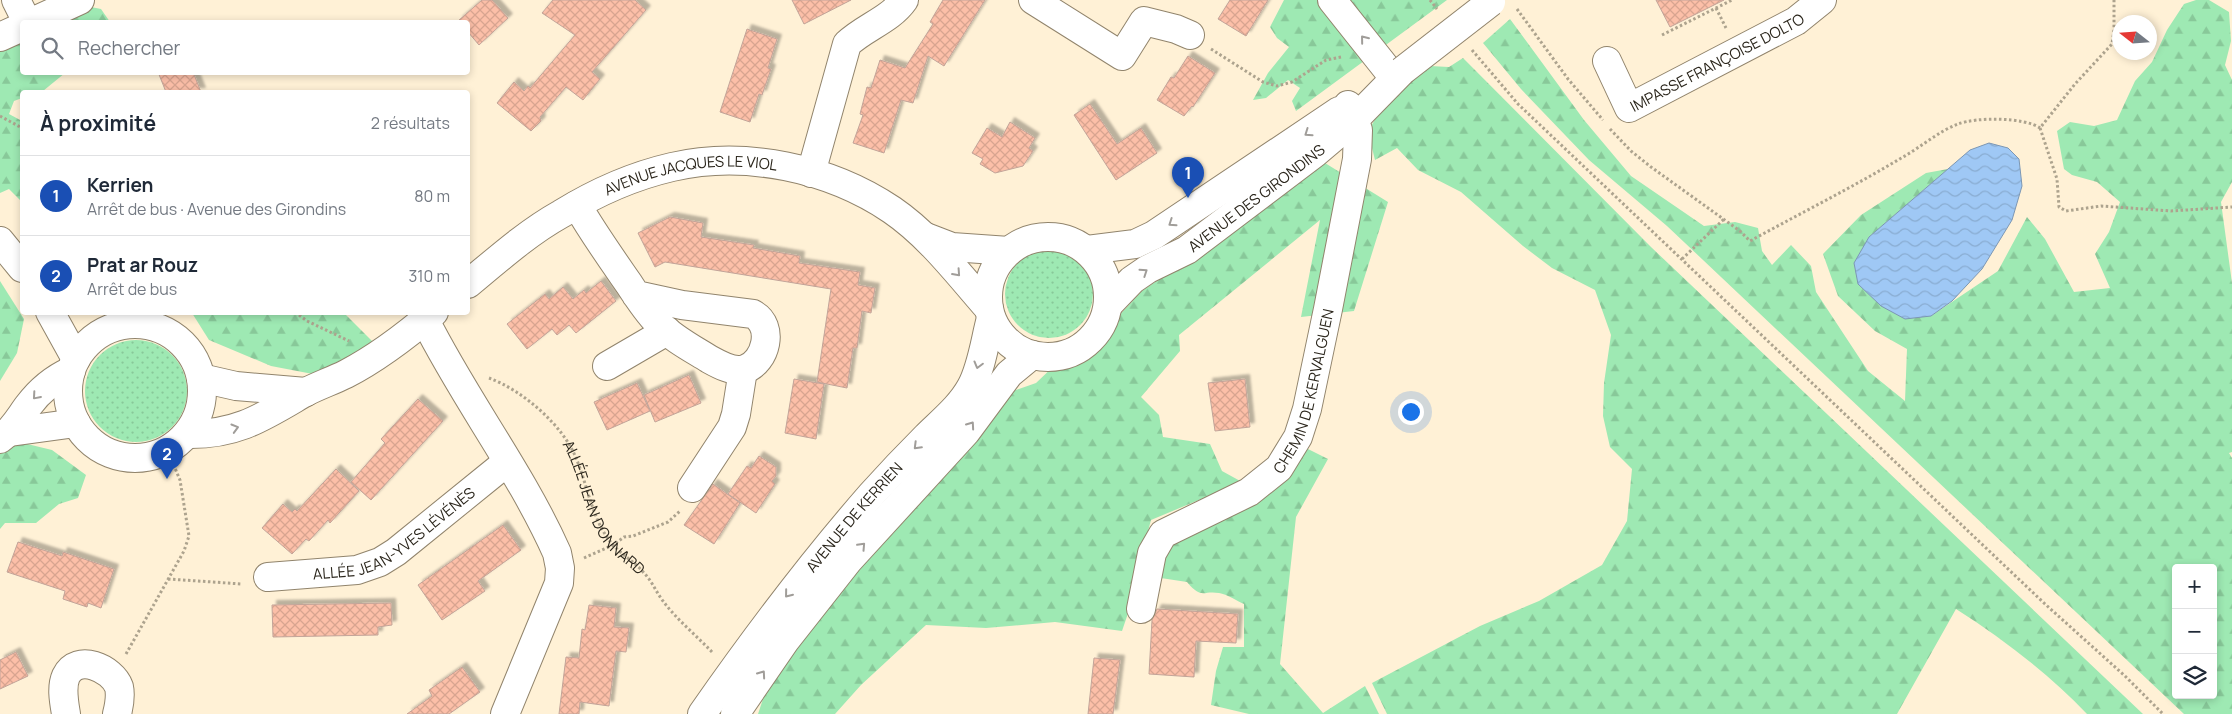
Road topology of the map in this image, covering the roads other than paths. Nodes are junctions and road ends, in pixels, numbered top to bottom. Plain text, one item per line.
1 (16, 0) edge
2 (80, 0) edge
3 (904, 0) edge
4 (1033, 0) edge
5 (1332, 0) edge
6 (1822, 0) edge
7 (1492, 1) edge
8 (26, 20) edge
9 (36, 20) edge
10 (20, 28) edge
11 (0, 36) edge
12 (1190, 36) road end
13 (1607, 61) dead end
14 (1393, 70) junction
15 (1351, 113) junction
16 (811, 173) junction
17 (577, 205) junction
18 (926, 237) junction
19 (0, 242) edge
20 (1087, 250) junction
21 (1009, 251) junction
22 (20, 266) edge
23 (470, 282) edge
24 (636, 295) junction
25 (1108, 305) junction
26 (990, 314) junction
27 (51, 315) edge
28 (109, 315) edge
29 (429, 316) edge
30 (128, 324) junction
31 (667, 331) junction
32 (1032, 355) junction
33 (74, 365) junction
34 (607, 366) dead end
35 (743, 370) junction
36 (201, 378) junction
37 (306, 392) junction
38 (76, 423) junction
39 (5, 435) edge
40 (177, 442) junction
41 (507, 462) junction
42 (692, 488) road end
43 (268, 578) road end
44 (1141, 609) dead end
45 (66, 714) edge
46 (117, 714) edge
47 (505, 714) edge
48 (702, 714) edge
49 (734, 714) edge

1 - 8 street
2 - 9 street
3 - 16 street
4 - 12 street
14 -> 5 street
6 - 13 street, IMPASSE FRANÇOISE DOLTO
7 - 14 street, AVENUE DES GIRONDINS, bridge
10 - 11 street
14 - 15 street, AVENUE DES GIRONDINS
15 -> 20 street, AVENUE DES GIRONDINS
25 -> 15 street, AVENUE DES GIRONDINS
15 - 44 street, CHEMIN DE KERVALGUEN
16 - 17 street, AVENUE JACQUES LE VIOL
16 - 18 street, AVENUE JACQUES LE VIOL
17 - 23 street, AVENUE JACQUES LE VIOL
17 - 24 street
18 - 21 street, AVENUE JACQUES LE VIOL
18 -> 26 street, AVENUE JACQUES LE VIOL
19 - 22 street
20 - 21 street
20 - 25 street
21 - 26 street
24 - 31 street
24 - 35 street
25 - 32 street
26 - 32 street
26 -> 48 street, AVENUE DE KERRIEN
27 - 33 street
28 - 30 street
29 - 37 street
29 - 41 street
30 - 33 street
30 - 36 street
31 - 34 street
31 - 35 street
49 -> 32 street, AVENUE DE KERRIEN
33 - 38 street
33 -> 39 street
35 - 42 street
36 - 37 street
36 - 40 street
40 -> 37 street
38 - 39 street
38 - 40 street
41 - 43 street, ALLÉE JEAN-YVES LÉVÉNÈS
41 - 47 street
45 - 46 street

